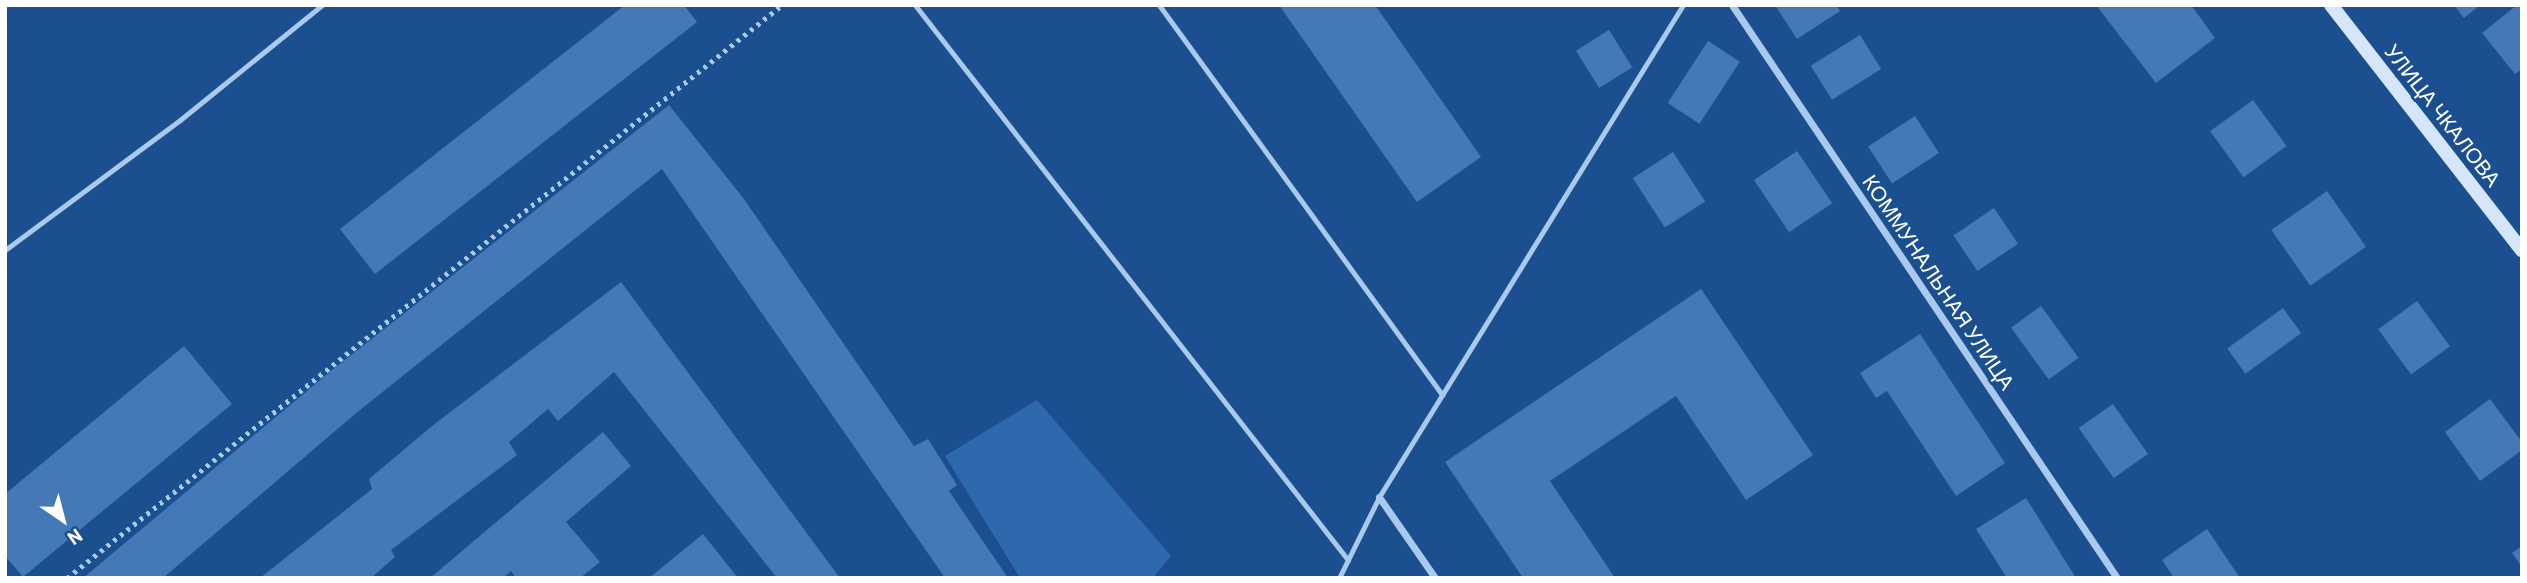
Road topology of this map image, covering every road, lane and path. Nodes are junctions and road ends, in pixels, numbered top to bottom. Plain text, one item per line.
1 (321, 5) edge
2 (782, 5) edge
3 (915, 5) edge
4 (1159, 5) edge
5 (1683, 5) edge
6 (1732, 5) edge
7 (2331, 5) edge
8 (5, 250) edge
9 (2522, 250) edge
10 (1442, 395) junction
11 (1380, 498) junction
12 (1348, 560) junction
13 (67, 578) edge
14 (1339, 578) edge
15 (1435, 578) edge
16 (2117, 578) edge

1 - 8 lane
2 - 13 path
3 - 12 lane
4 - 10 lane
5 - 10 lane
6 - 16 street, КОММУНАЛЬНАЯ УЛИЦА
7 - 9 street, УЛИЦА ЧКАЛОВА
10 - 11 lane
11 - 12 lane
11 - 15 street
12 - 14 lane

